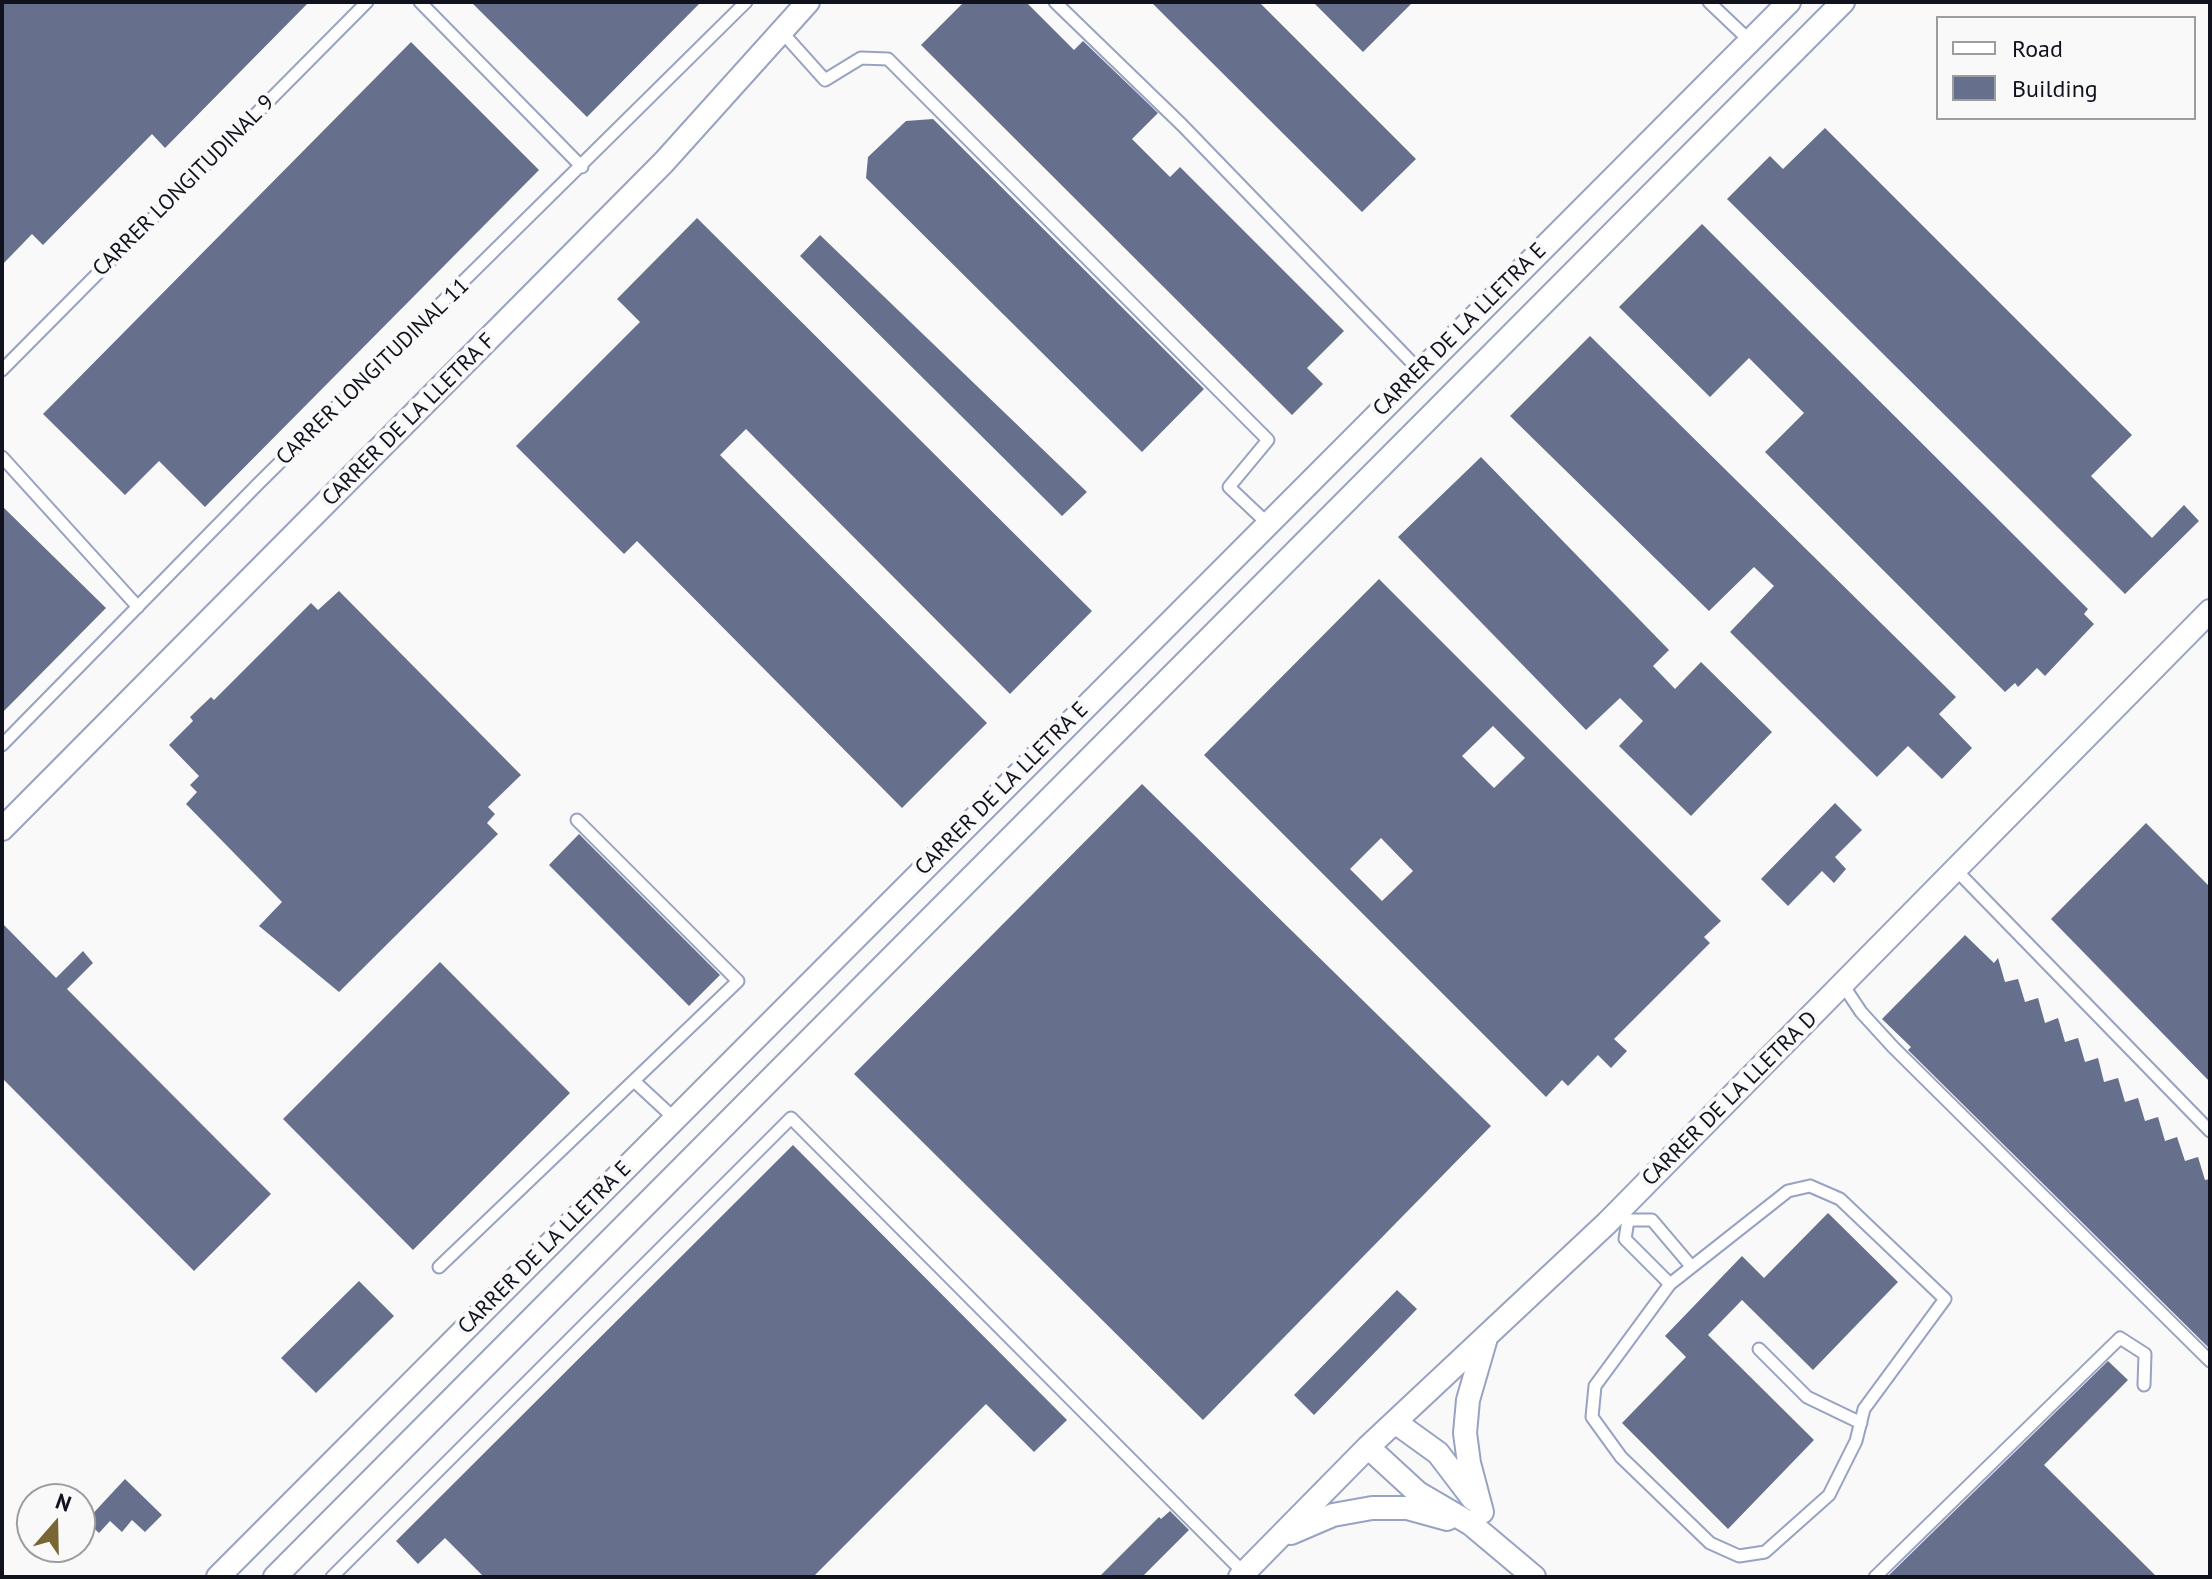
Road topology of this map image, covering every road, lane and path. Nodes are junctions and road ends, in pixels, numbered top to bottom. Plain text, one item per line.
1 (367, 2) edge
2 (420, 2) edge
3 (746, 2) edge
4 (808, 2) edge
5 (1055, 2) edge
6 (1709, 2) edge
7 (1789, 2) edge
8 (1843, 2) edge
9 (779, 30) junction
10 (1750, 41) junction
11 (582, 167) junction
12 (2, 370) edge
13 (1419, 370) junction
14 (2, 457) edge
15 (1267, 523) junction
16 (138, 607) junction
17 (2210, 611) edge
18 (2, 745) edge
19 (577, 820) dead end
20 (2, 829) edge
21 (1957, 871) junction
22 (1843, 985) junction
23 (634, 1081) junction
24 (674, 1118) junction
25 (2210, 1131) edge
26 (1623, 1215) junction
27 (1691, 1266) junction
28 (439, 1267) dead end
29 (1670, 1284) junction
30 (1486, 1337) junction
31 (1759, 1349) dead end
32 (2210, 1361) edge
33 (2144, 1385) dead end
34 (1395, 1422) junction
35 (1861, 1423) junction
36 (1368, 1447) junction
37 (1477, 1518) junction
38 (1279, 1538) junction
39 (1242, 1575) edge
40 (218, 1577) edge
41 (275, 1577) edge
42 (332, 1577) edge
43 (1534, 1577) edge
44 (1875, 1577) edge

1 - 12 lane, CARRER LONGITUDINAL 9
2 - 11 lane
3 - 11 lane, CARRER LONGITUDINAL 11
4 - 9 street, CARRER DE LA LLETRA F
5 - 13 lane
6 - 10 lane
7 - 10 street, CARRER DE LA LLETRA E
8 - 41 street, CARRER DE LA LLETRA E
9 - 15 lane
9 - 20 street, CARRER DE LA LLETRA F
10 - 13 street, CARRER DE LA LLETRA E
11 - 16 lane, CARRER LONGITUDINAL 11
13 - 15 street, CARRER DE LA LLETRA E
14 - 16 lane
15 - 24 street, CARRER DE LA LLETRA E
16 - 18 lane, CARRER LONGITUDINAL 11
17 - 21 street, CARRER DE LA LLETRA D
19 - 23 lane
21 - 22 street, CARRER DE LA LLETRA D
21 - 25 lane
22 - 26 street, CARRER DE LA LLETRA D
22 - 32 lane
23 - 24 lane
23 - 28 lane
24 - 40 street, CARRER DE LA LLETRA E
26 - 27 lane
26 - 29 lane
26 - 30 street, CARRER DE LA LLETRA D
27 - 29 lane
27 - 35 lane
29 - 35 lane
30 - 34 street, CARRER DE LA LLETRA D
30 - 37 street
31 - 35 lane
33 - 44 lane
34 - 36 street, CARRER DE LA LLETRA D
34 - 37 street
36 - 37 street
36 - 38 street, CARRER DE LA LLETRA D
37 - 38 street
37 - 43 street
38 - 39 street, CARRER DE LA LLETRA D
39 - 42 lane

